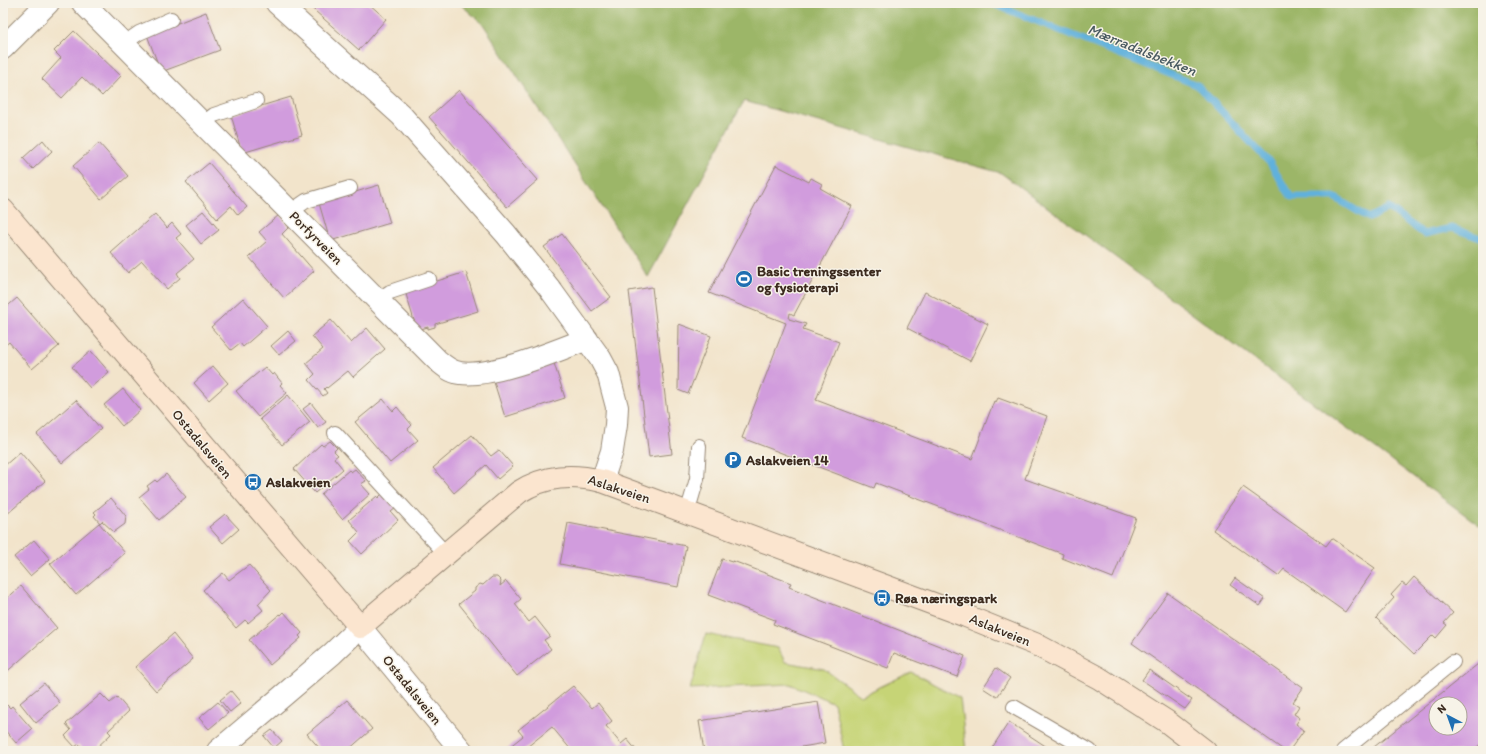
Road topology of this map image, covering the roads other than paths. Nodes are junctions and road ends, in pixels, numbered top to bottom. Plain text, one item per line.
1 (48, 3) edge
2 (83, 3) edge
3 (277, 3) edge
4 (171, 20) dead end
5 (123, 44) junction
6 (3, 48) edge
7 (256, 101) dead end
8 (202, 124) junction
9 (350, 188) dead end
10 (3, 210) edge
11 (290, 212) junction
12 (429, 279) dead end
13 (378, 300) junction
14 (587, 339) junction
15 (335, 433) dead end
16 (699, 446) dead end
17 (602, 481) junction
18 (687, 513) junction
19 (446, 554) junction
20 (360, 627) junction
21 (1453, 662) dead end
22 (1014, 707) dead end
23 (218, 751) edge
24 (462, 751) edge
25 (1090, 751) edge
26 (1205, 751) edge
27 (1343, 751) edge

1 - 6 street
2 - 5 street, Porfyrveien
3 - 14 street
4 - 5 lane
5 - 8 street, Porfyrveien
7 - 8 lane
8 - 11 street, Porfyrveien
9 - 11 lane
10 - 20 street, Ostadalsveien
11 - 13 street, Porfyrveien
12 - 13 lane
13 - 14 street, Porfyrveien
14 - 17 street
15 - 19 lane
16 - 18 lane
17 - 18 street, Aslakveien
17 - 19 street, Aslakveien
18 - 26 street, Aslakveien
19 - 20 street, Aslakveien
20 - 23 street, Aslakveien
20 - 24 street, Ostadalsveien
21 - 27 lane
22 - 25 lane

